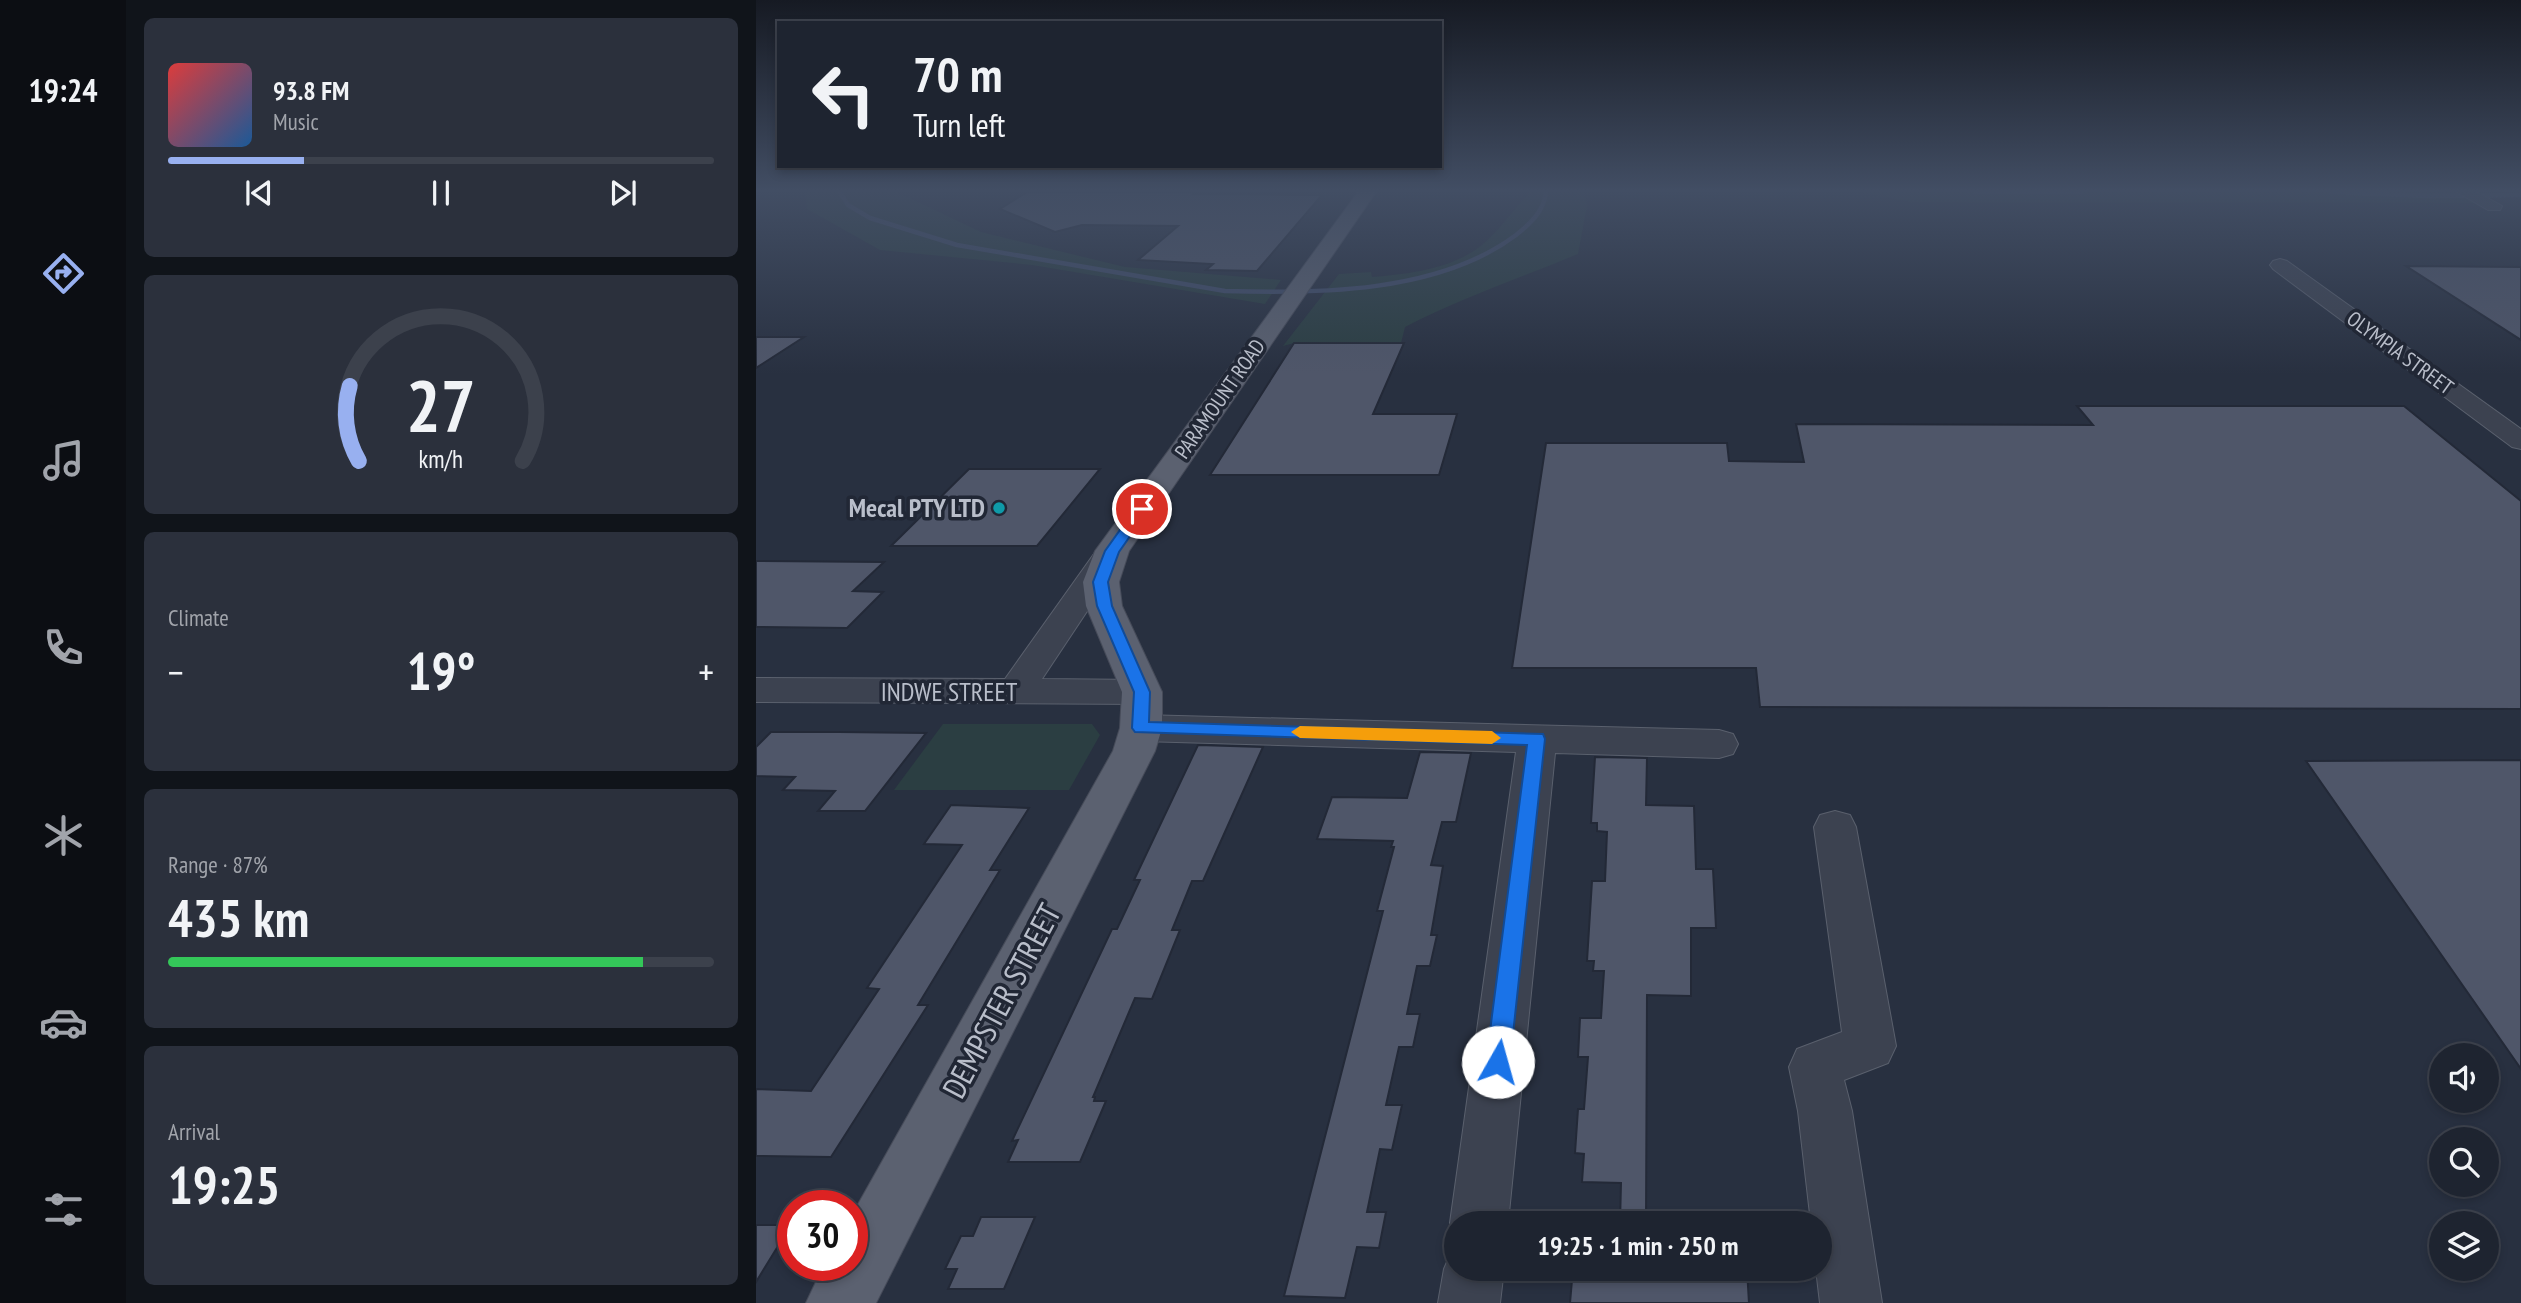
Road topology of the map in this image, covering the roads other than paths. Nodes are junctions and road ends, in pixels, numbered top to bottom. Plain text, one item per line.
1 (1324, 253) edge
2 (2280, 265) dead end
3 (2521, 441) edge
4 (1112, 551) junction
5 (756, 690) edge
6 (1014, 692) junction
7 (1141, 710) junction
8 (1537, 739) junction
9 (1718, 744) dead end
10 (1835, 827) dead end
11 (1480, 1211) edge
12 (1472, 1281) edge
13 (840, 1303) edge
14 (1469, 1303) edge
15 (1851, 1303) edge

1 - 4 main road, PARAMOUNT ROAD
2 - 3 street, OLYMPIA STREET
4 - 6 street
4 - 7 main road, PARAMOUNT ROAD
5 - 6 street, INDWE STREET
6 - 7 street, INDWE STREET
7 - 8 street, INDWE STREET
7 - 13 main road, DEMPSTER STREET
8 - 9 street, INDWE STREET
8 - 11 street
10 - 15 street
12 - 14 street

